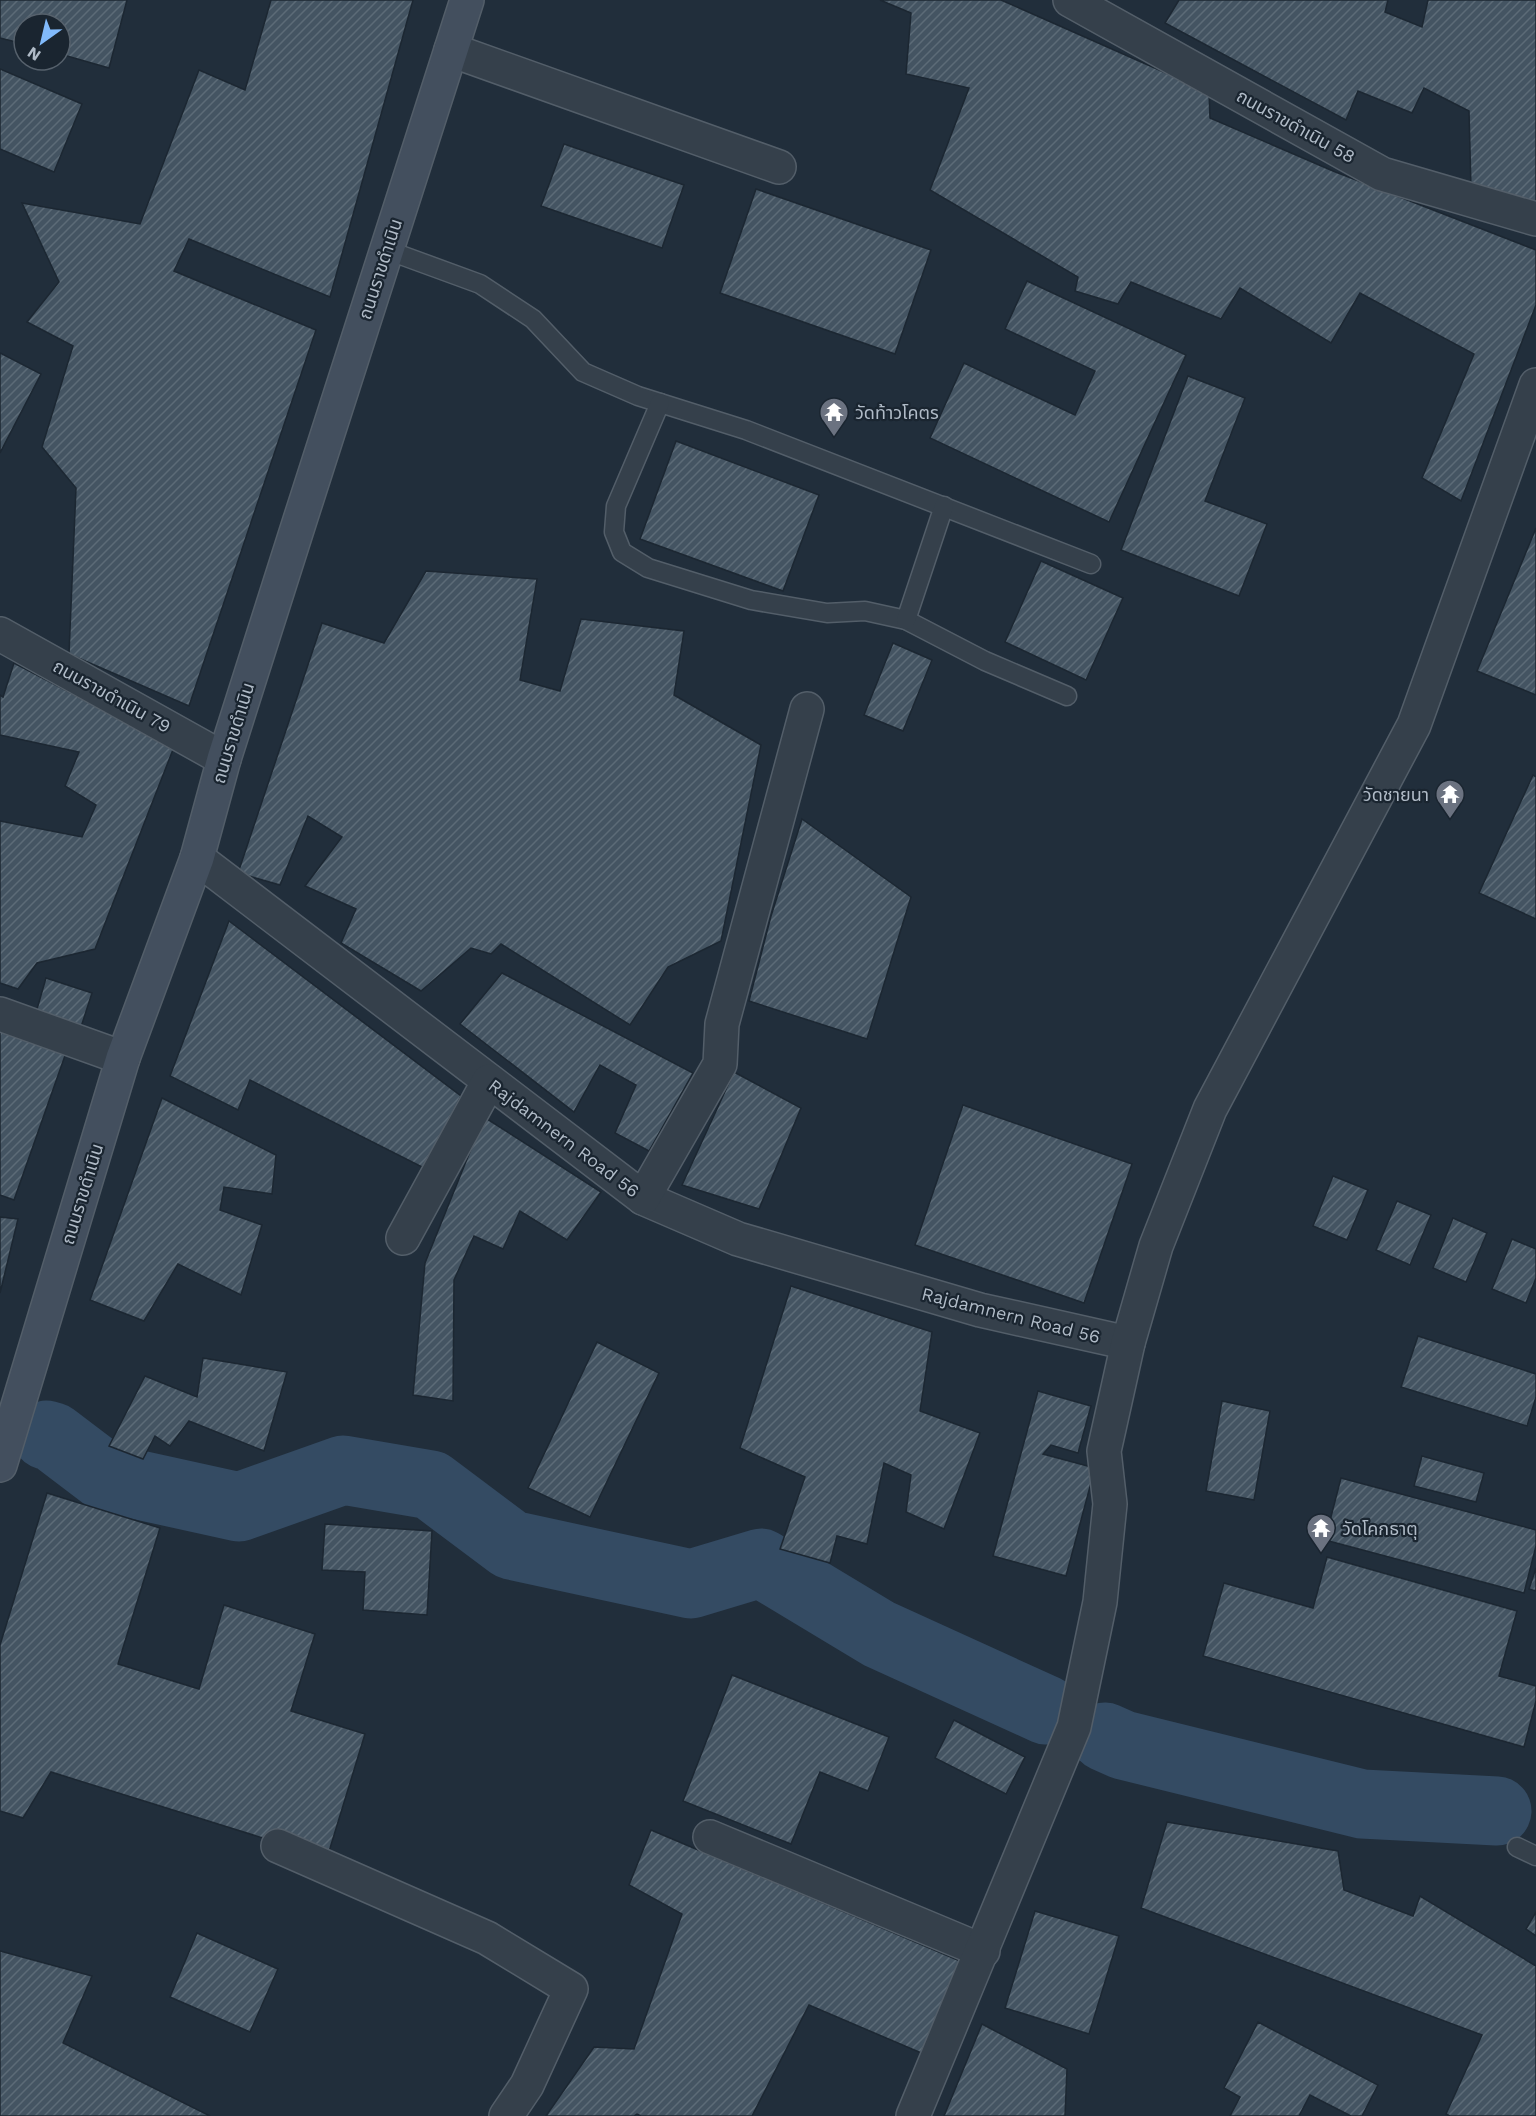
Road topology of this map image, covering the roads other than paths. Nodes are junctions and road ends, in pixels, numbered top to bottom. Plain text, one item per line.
1 (467, 0) edge
2 (1071, 0) edge
3 (451, 50) junction
4 (779, 167) dead end
5 (1536, 219) edge
6 (387, 250) junction
7 (1536, 385) edge
8 (660, 403) junction
9 (944, 506) junction
10 (1091, 564) dead end
11 (906, 620) junction
12 (0, 634) edge
13 (1067, 696) dead end
14 (807, 709) dead end
15 (224, 759) junction
16 (197, 858) junction
17 (0, 1014) edge
18 (123, 1058) junction
19 (489, 1081) junction
20 (643, 1198) junction
21 (403, 1238) dead end
22 (1128, 1343) junction
23 (0, 1465) edge
24 (710, 1837) dead end
25 (278, 1846) dead end
26 (1517, 1847) dead end
27 (1536, 1856) edge
28 (983, 1951) junction
29 (506, 2116) edge
30 (913, 2116) edge

1 - 3 main road, ถนนราขดำเนิน
2 - 5 street, ถนนราขดำเนิน 58
3 - 4 street
3 - 6 main road, ถนนราขดำเนิน
6 - 8 lane
6 - 15 main road, ถนนราขดำเนิน
7 - 22 street
8 - 9 lane
8 - 11 lane
9 - 10 lane
9 - 11 lane
11 - 13 lane
12 - 15 street, ถนนราขดำเนิน 79
14 - 20 street
15 - 16 main road, ถนนราขดำเนิน
16 - 18 main road, ถนนราขดำเนิน
16 - 19 street, Rajdamnern Road 56
17 - 18 street
18 - 23 main road, ถนนราขดำเนิน
19 - 20 street, Rajdamnern Road 56
19 - 21 street
20 - 22 street, Rajdamnern Road 56
22 - 28 street
24 - 28 street
25 - 29 street
26 - 27 lane
28 - 30 street

